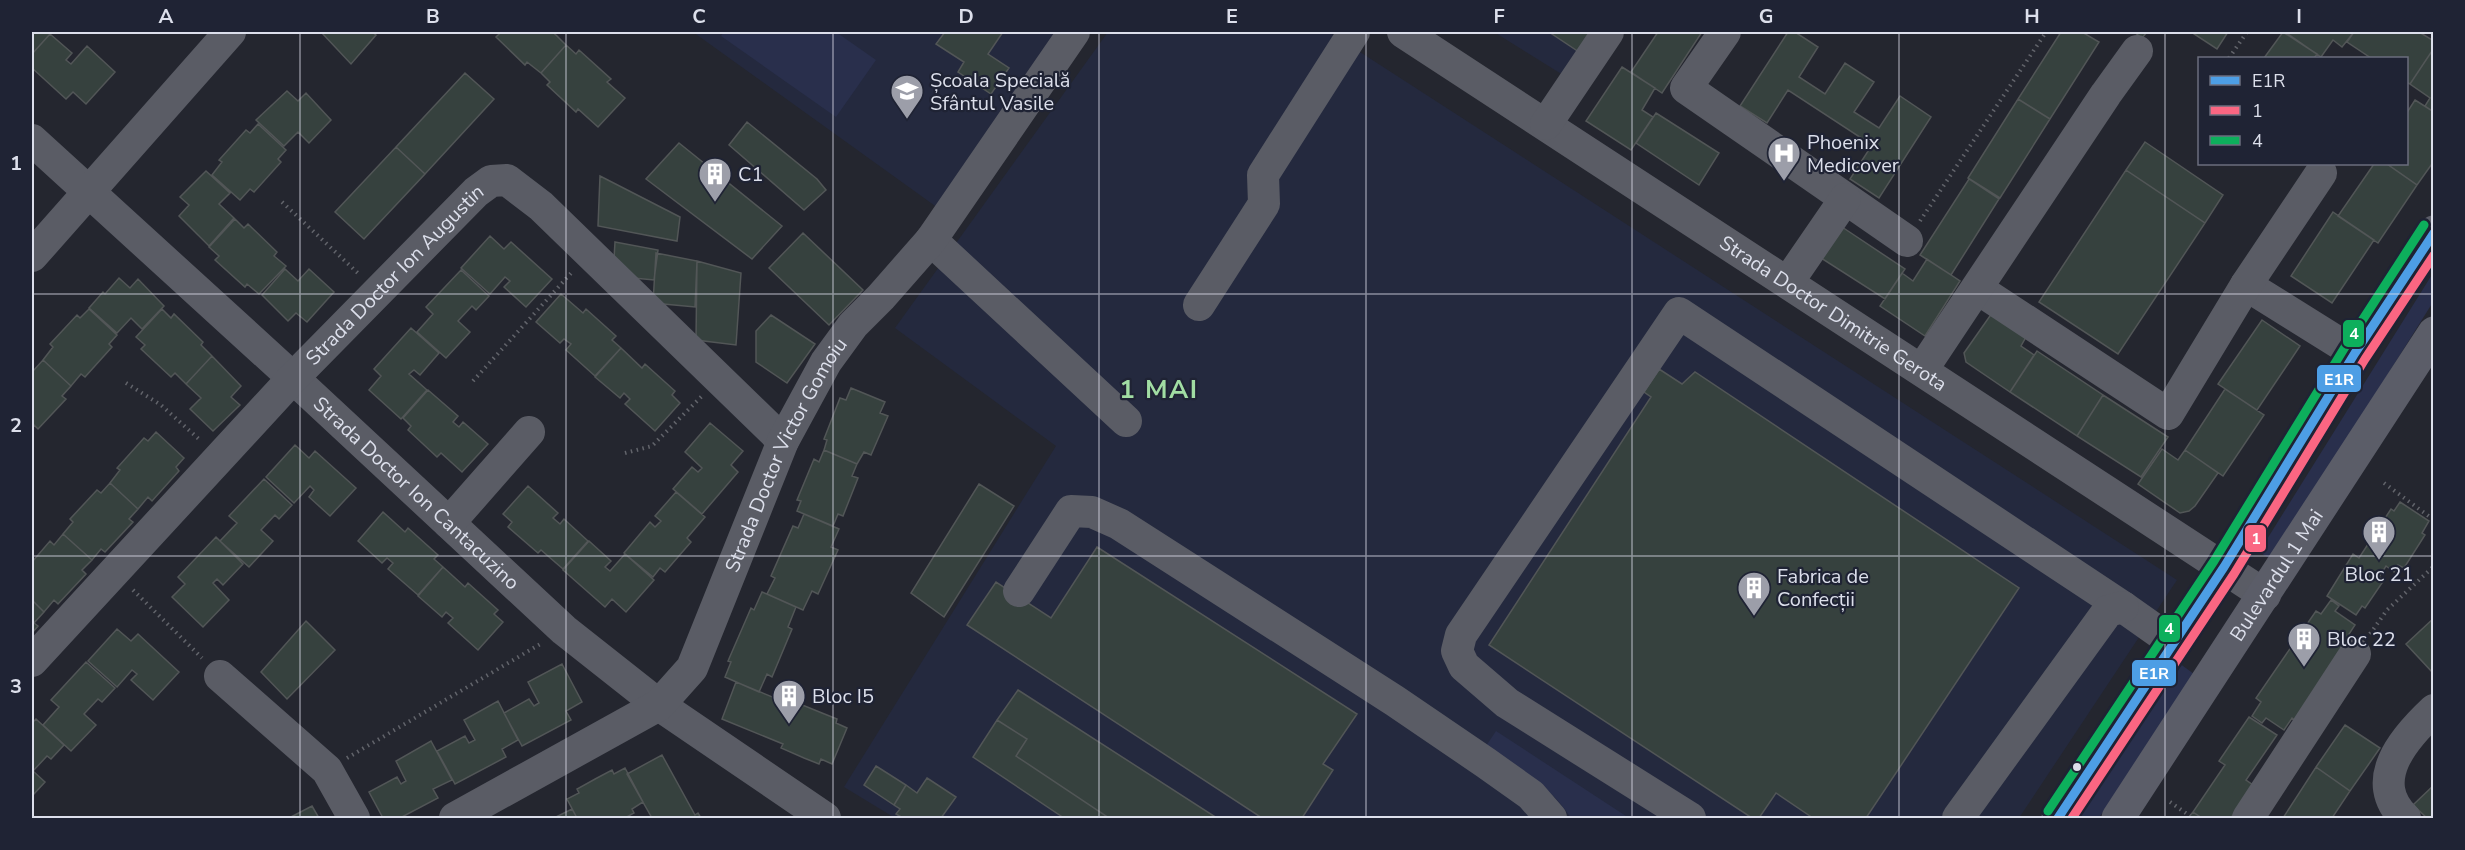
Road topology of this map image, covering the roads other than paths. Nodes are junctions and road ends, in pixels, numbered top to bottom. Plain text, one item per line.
1 (230, 32) edge
2 (1074, 32) edge
3 (1354, 32) edge
4 (1403, 32) edge
5 (1608, 32) edge
6 (1725, 32) edge
7 (2137, 51) dead end
8 (1546, 124) junction
9 (32, 140) edge
10 (2320, 173) dead end
11 (89, 194) junction
12 (1845, 199) junction
13 (2433, 232) edge
14 (931, 240) junction
15 (1907, 241) road end
16 (32, 256) edge
17 (1788, 282) junction
18 (2246, 285) junction
19 (1978, 289) junction
20 (1198, 305) dead end
21 (2433, 333) edge
22 (2355, 352) junction
23 (1922, 370) junction
24 (293, 378) junction
25 (1126, 421) dead end
26 (529, 432) dead end
27 (783, 441) junction
28 (448, 523) junction
29 (2224, 567) junction
30 (1019, 591) dead end
31 (2265, 595) junction
32 (2123, 607) junction
33 (2174, 643) junction
34 (2355, 654) road end
35 (32, 661) edge
36 (2215, 670) junction
37 (220, 676) road end
38 (658, 705) junction
39 (2433, 711) edge
40 (354, 819) edge
41 (455, 819) edge
42 (825, 819) edge
43 (1551, 819) edge
44 (1690, 819) edge
45 (1958, 819) edge
46 (2058, 819) edge
47 (2118, 819) edge
48 (2248, 819) edge
49 (2405, 819) edge

1 - 11 street
2 - 14 street, Strada Doctor Victor Gomoiu
3 - 20 street
4 - 8 street, Strada Doctor Dimitrie Gerota
5 - 8 street
6 - 12 street
7 - 19 street
8 - 17 street, Strada Doctor Dimitrie Gerota
9 - 11 street, Strada Doctor Ion Cantacuzino
10 - 18 street
11 - 16 street
11 - 24 street, Strada Doctor Ion Cantacuzino
12 - 15 street
12 - 17 street
13 - 22 main road
14 - 25 street
14 - 27 street, Strada Doctor Victor Gomoiu
17 - 23 street, Strada Doctor Dimitrie Gerota
18 - 19 street
18 - 22 street
19 - 23 street
21 - 31 main road, Bulevardul 1 Mai
22 - 29 main road
23 - 29 street, Strada Doctor Dimitrie Gerota
24 - 27 street, Strada Doctor Ion Augustin
24 - 28 street, Strada Doctor Ion Cantacuzino
24 - 35 street, Strada Doctor Ion Augustin
26 - 28 street
27 - 38 street, Strada Doctor Victor Gomoiu
28 - 38 street, Strada Doctor Ion Cantacuzino
29 - 31 street, Strada Doctor Dimitrie Gerota
29 - 33 main road
30 - 43 street
31 - 36 main road, Bulevardul 1 Mai
32 - 33 street
32 - 44 street
32 - 45 street
33 - 36 main road
33 - 46 main road
34 - 48 street
36 - 47 main road, Bulevardul 1 Mai
37 - 40 street
38 - 41 street, Strada Doctor Victor Gomoiu
38 - 42 street, Strada Doctor Ion Cantacuzino
39 - 49 street

